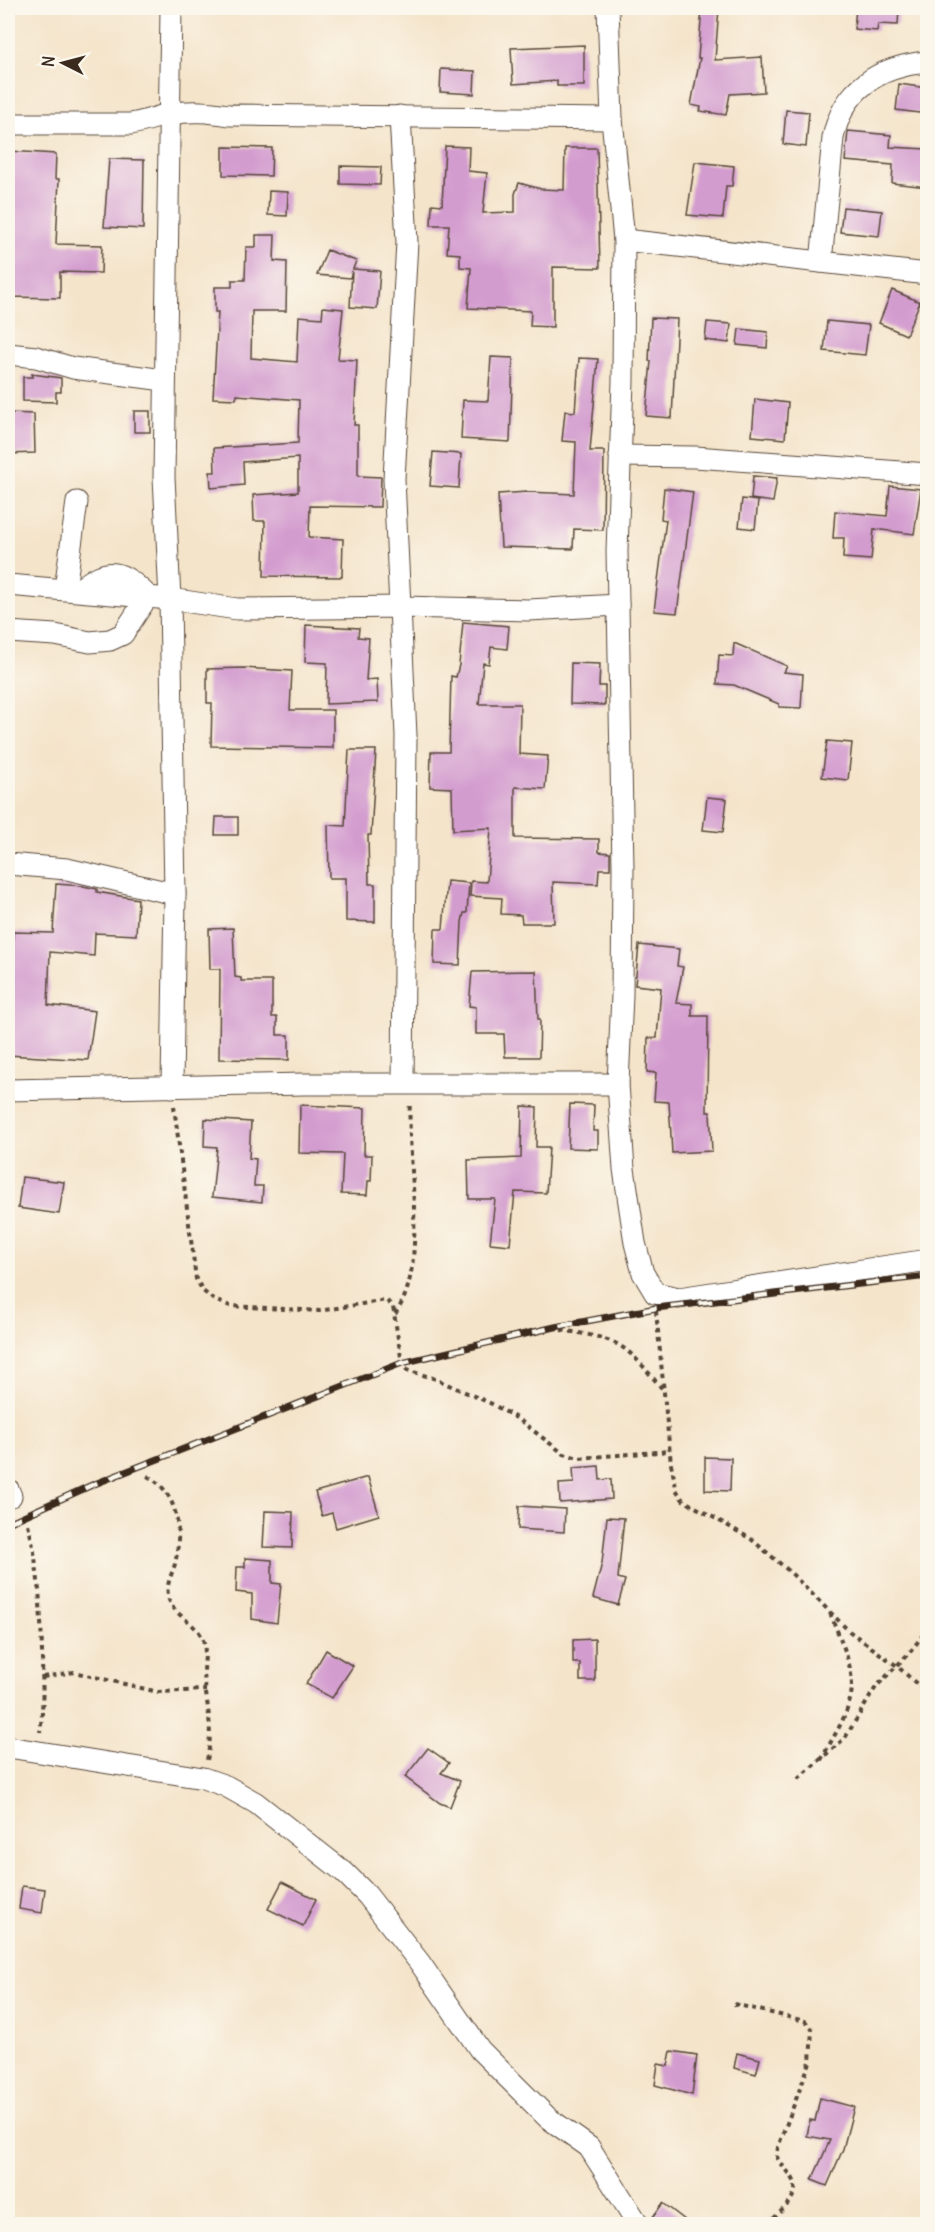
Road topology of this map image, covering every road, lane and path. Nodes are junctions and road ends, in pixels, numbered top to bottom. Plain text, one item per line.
1 (171, 8) edge
2 (608, 8) edge
3 (927, 62) edge
4 (169, 114) junction
5 (400, 116) junction
6 (612, 119) junction
7 (8, 124) edge
8 (624, 240) junction
9 (821, 262) junction
10 (927, 274) edge
11 (8, 354) edge
12 (164, 380) junction
13 (620, 456) junction
14 (927, 474) edge
15 (76, 502) dead end
16 (8, 585) edge
17 (72, 590) junction
18 (148, 596) junction
19 (170, 599) junction
20 (618, 605) junction
21 (401, 607) junction
22 (8, 632) edge
23 (8, 864) edge
24 (175, 894) junction
25 (407, 1083) junction
26 (618, 1084) junction
27 (172, 1087) junction
28 (8, 1090) edge
29 (927, 1260) edge
30 (655, 1293) junction
31 (395, 1314) junction
32 (561, 1330) dead end
33 (665, 1393) junction
34 (670, 1451) junction
35 (147, 1476) dead end
36 (28, 1524) dead end
37 (828, 1610) junction
38 (927, 1628) edge
39 (897, 1666) junction
40 (43, 1677) junction
41 (206, 1690) junction
42 (927, 1694) edge
43 (8, 1748) edge
44 (37, 1751) junction
45 (820, 1762) junction
46 (203, 1778) junction
47 (798, 1779) dead end
48 (735, 2004) dead end
49 (638, 2224) edge
50 (769, 2224) edge

1 - 4 street
2 - 6 street
3 - 9 street
4 - 5 street
4 - 7 street
4 - 12 street
5 - 6 street
5 - 21 street
6 - 8 street
8 - 9 street
8 - 13 street
9 - 10 street
11 - 12 street
12 - 19 street
13 - 14 street
13 - 20 street
15 - 17 street
16 - 17 street
17 - 18 street
18 - 19 street
18 - 22 street
19 - 21 street
19 - 24 street
20 - 21 street
20 - 26 street
21 - 25 street
23 - 24 street
24 - 27 street
25 - 26 street
25 - 27 street
25 - 31 path
26 - 30 street
27 - 28 street
27 - 31 path
29 - 30 street
30 - 33 path
31 - 34 path
32 - 33 path
33 - 34 path
34 - 37 path
35 - 41 path
36 - 40 path
37 - 39 path
37 - 45 path
38 - 39 path
39 - 42 path
39 - 45 path
40 - 41 path
40 - 44 path
41 - 46 path
43 - 44 street
44 - 46 street
45 - 47 path
46 - 49 street
48 - 50 path

